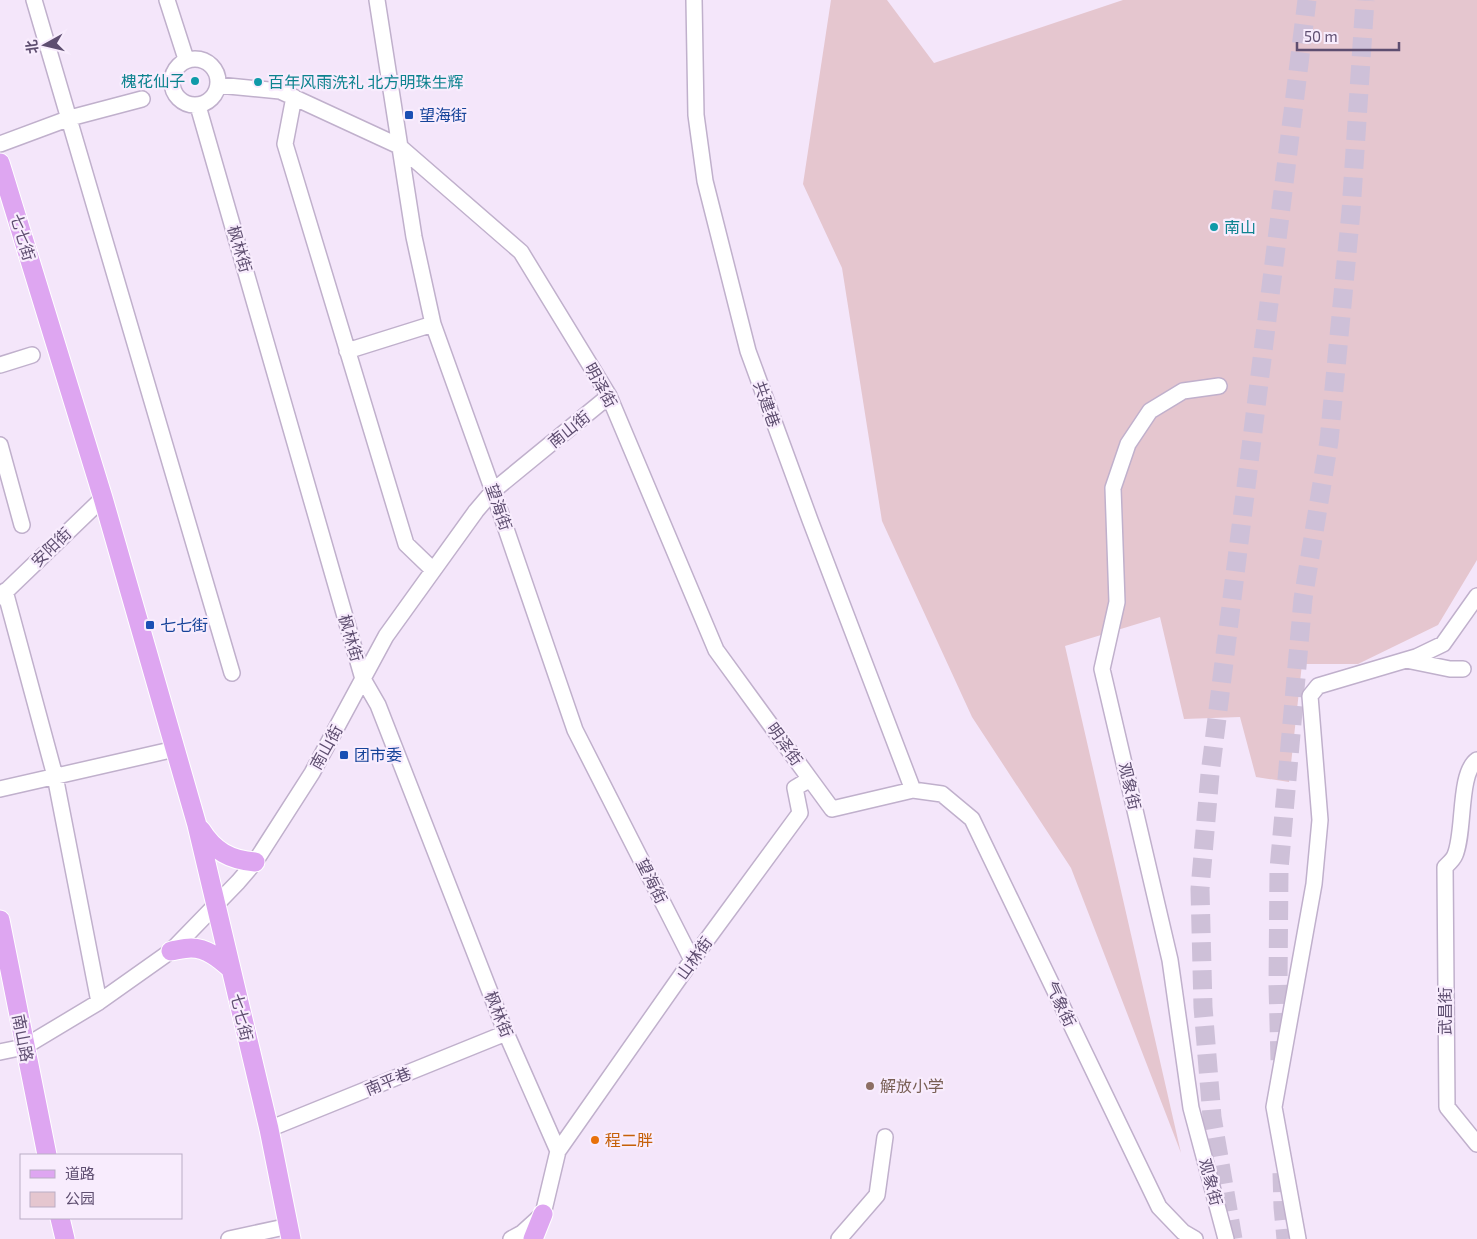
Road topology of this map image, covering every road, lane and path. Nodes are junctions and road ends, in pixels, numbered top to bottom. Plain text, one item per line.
1 (34, 0) edge
2 (167, 0) edge
3 (377, 0) edge
4 (694, 0) edge
5 (186, 59) junction
6 (218, 85) junction
7 (294, 97) junction
8 (142, 99) dead end
9 (198, 106) junction
10 (70, 118) junction
11 (0, 144) edge
12 (399, 146) junction
13 (0, 164) edge
14 (433, 324) junction
15 (347, 351) junction
16 (32, 355) dead end
17 (0, 365) edge
18 (1219, 386) dead end
19 (609, 396) junction
20 (0, 445) edge
21 (493, 491) junction
22 (103, 498) junction
23 (22, 525) dead end
24 (433, 570) junction
25 (3, 594) edge
26 (1477, 596) edge
27 (1404, 660) junction
28 (1463, 669) dead end
29 (232, 673) dead end
30 (363, 679) junction
31 (175, 749) junction
32 (1477, 760) edge
33 (54, 776) junction
34 (810, 779) junction
35 (0, 789) edge
36 (913, 790) junction
37 (197, 825) junction
38 (255, 862) junction
39 (216, 905) junction
40 (0, 920) edge
41 (171, 951) junction
42 (692, 960) junction
43 (231, 969) junction
44 (99, 1002) junction
45 (506, 1033) junction
46 (24, 1047) junction
47 (0, 1052) edge
48 (269, 1129) junction
49 (885, 1137) dead end
50 (1477, 1144) edge
51 (558, 1151) junction
52 (47, 1154) edge
53 (544, 1214) junction
54 (60, 1219) edge
55 (290, 1232) edge
56 (65, 1239) edge
57 (229, 1239) edge
58 (511, 1239) edge
59 (533, 1239) edge
60 (544, 1239) edge
61 (839, 1239) edge
62 (1195, 1239) edge
63 (1226, 1239) edge
64 (1298, 1239) edge

1 - 10 street
2 - 5 street
3 - 12 street, 望海街
4 - 36 street, 共建巷
5 - 6 street
5 - 9 street
6 - 7 street, 明泽街
6 - 9 street
7 - 12 street, 明泽街
7 - 15 street
8 - 10 street
9 - 30 street, 枫林街
10 - 11 street
10 - 29 street
12 - 14 street, 望海街
12 - 19 street, 明泽街
13 - 22 main road, 七七街
14 - 15 street
14 - 21 street, 望海街
15 - 24 street
16 - 17 street
18 - 63 street, 观象街
19 - 21 street, 南山街
19 - 34 street, 明泽街
20 - 23 street
21 - 24 street, 南山街
21 - 42 street, 望海街
22 - 25 street, 安阳街
22 - 31 main road, 七七街
24 - 30 street, 南山街
25 - 33 street
26 - 27 street
27 - 28 street
27 - 64 street
30 - 38 street, 南山街
30 - 45 street, 枫林街
31 - 33 street
31 - 37 main road, 七七街
32 - 50 street, 武昌街
33 - 35 street
33 - 44 street
34 - 36 street
34 - 42 street, 山林街
36 - 62 street, 气象街
37 - 38 main road
37 - 39 main road, 七七街
38 - 39 street, 南山街
39 - 41 street, 南山街
39 - 43 main road, 七七街
40 - 46 main road, 南山路
41 - 43 main road
41 - 44 street, 南山街
42 - 51 street, 山林街
43 - 48 main road, 七七街
44 - 46 street, 南山街
45 - 48 street, 南平巷
45 - 51 street, 枫林街
46 - 47 street, 南山街
46 - 52 main road, 南山路
48 - 55 main road, 七七街
49 - 61 street
51 - 53 street, 山林街
53 - 58 street
53 - 59 main road
53 - 60 main road
54 - 56 main road
55 - 57 street

